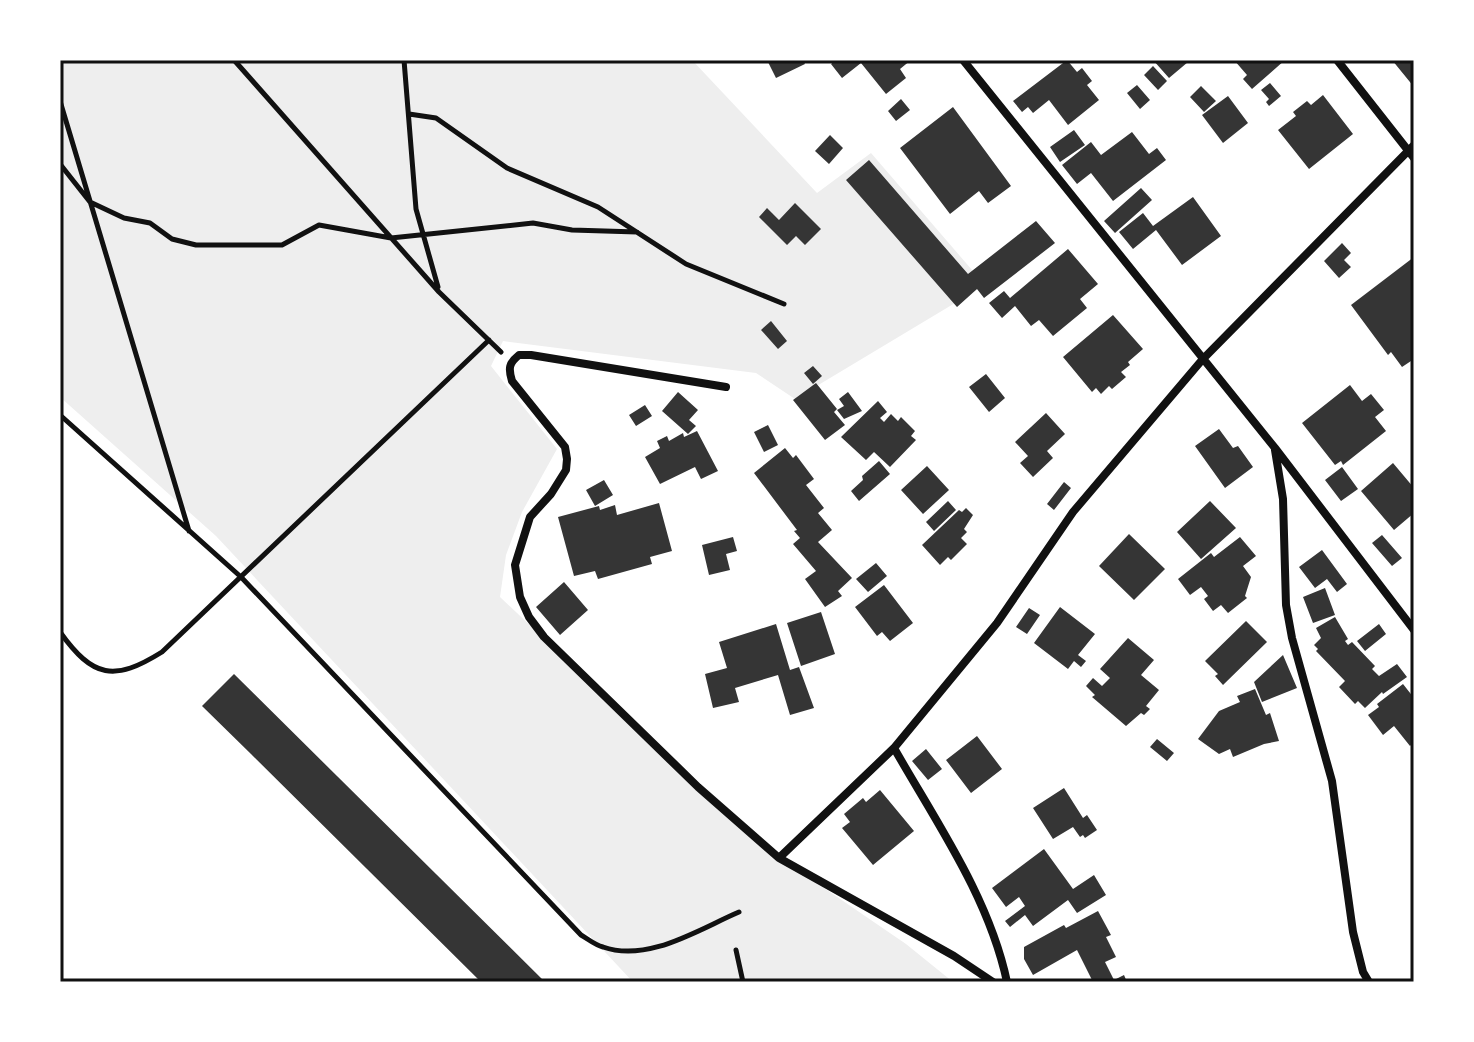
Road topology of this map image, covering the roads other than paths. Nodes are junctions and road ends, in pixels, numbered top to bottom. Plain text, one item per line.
1 (963, 60) edge
2 (1337, 60) edge
3 (1412, 151) edge
4 (1202, 360) junction
5 (726, 387) dead end
6 (1275, 448) junction
7 (1414, 630) edge
8 (894, 748) junction
9 (779, 858) junction
10 (993, 982) edge
11 (1007, 982) edge
12 (1369, 982) edge

1 - 4 street
2 - 3 street
3 - 4 street
4 - 6 street
4 - 8 street
5 - 9 street
6 - 7 street
6 - 12 street
8 - 9 street
8 - 11 street
9 - 10 street

